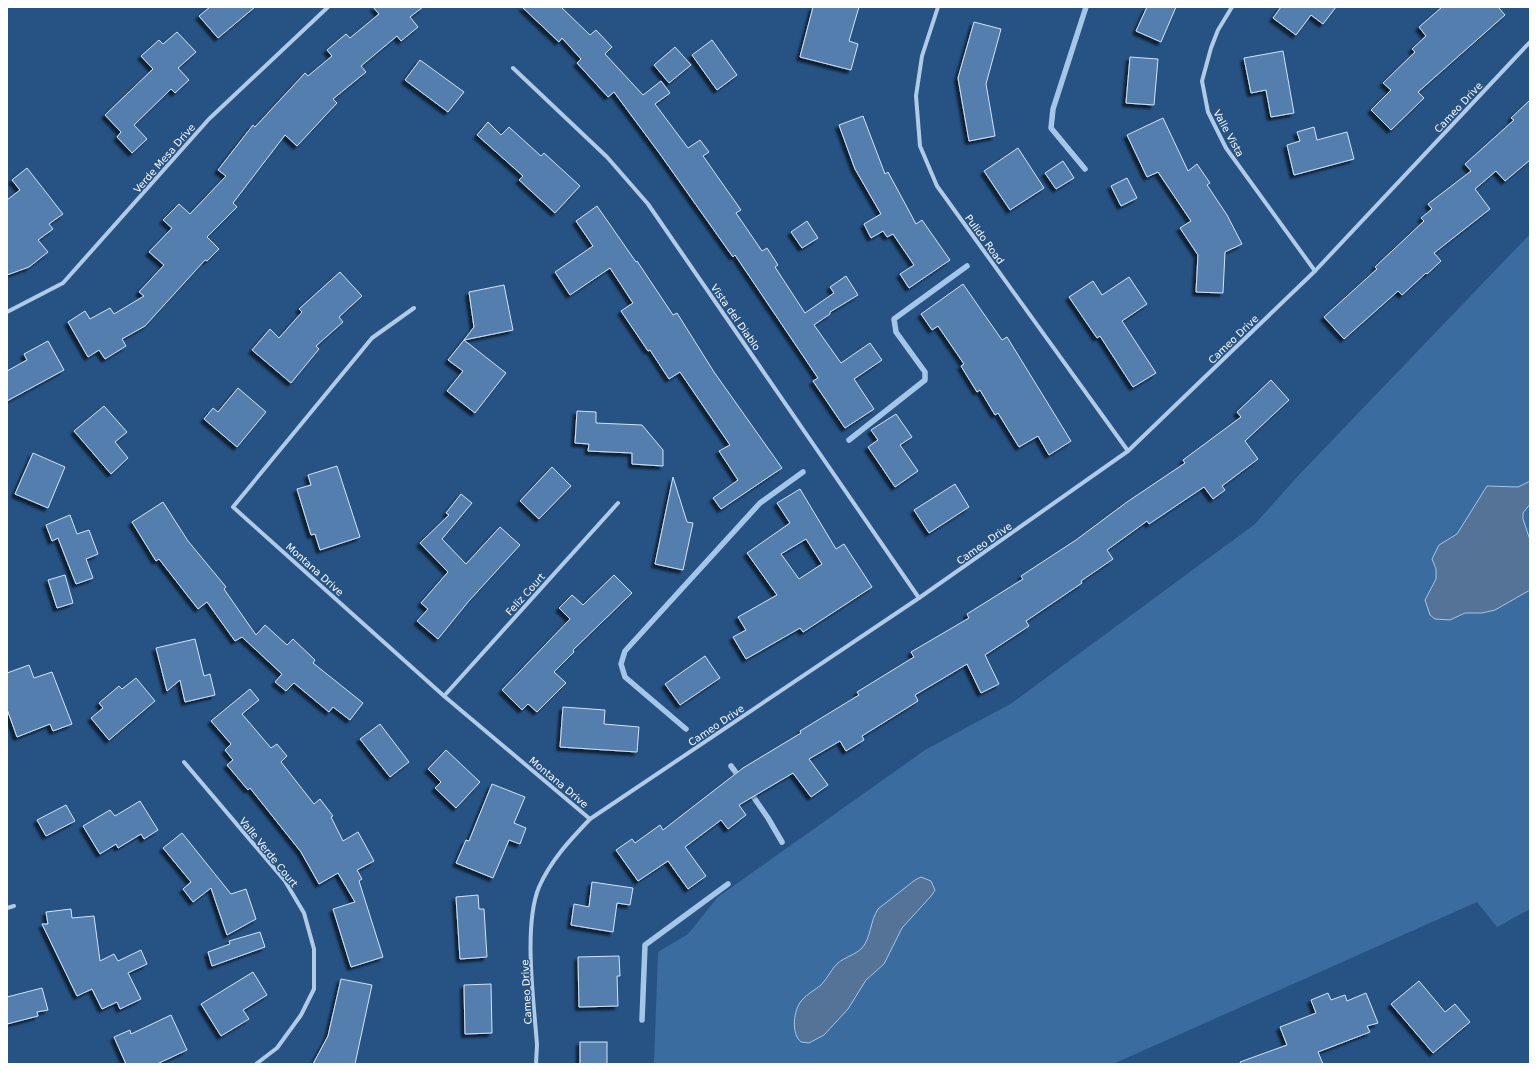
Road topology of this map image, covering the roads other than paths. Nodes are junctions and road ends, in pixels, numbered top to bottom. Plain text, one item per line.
1 (328, 7) edge
2 (938, 7) edge
3 (1232, 7) edge
4 (1530, 42) edge
5 (513, 68) dead end
6 (1315, 271) junction
7 (414, 308) dead end
8 (7, 312) edge
9 (1128, 451) junction
10 (618, 503) dead end
11 (919, 598) junction
12 (444, 696) junction
13 (184, 762) dead end
14 (590, 820) junction
15 (14, 906) dead end
16 (7, 908) edge
17 (256, 1064) edge
18 (536, 1064) edge

1 - 8 street, Verde Mesa Drive
2 - 9 street, Pulido Road
3 - 6 street, Valle Vista
4 - 6 street, Cameo Drive
5 - 11 street, Vista del Diablo
6 - 9 street, Cameo Drive
7 - 12 street, Montana Drive
9 - 11 street, Cameo Drive
10 - 12 street, Feliz Court
11 - 14 street, Cameo Drive
12 - 14 street, Montana Drive
13 - 17 street, Valle Verde Court
14 - 18 street, Cameo Drive
15 - 16 street

